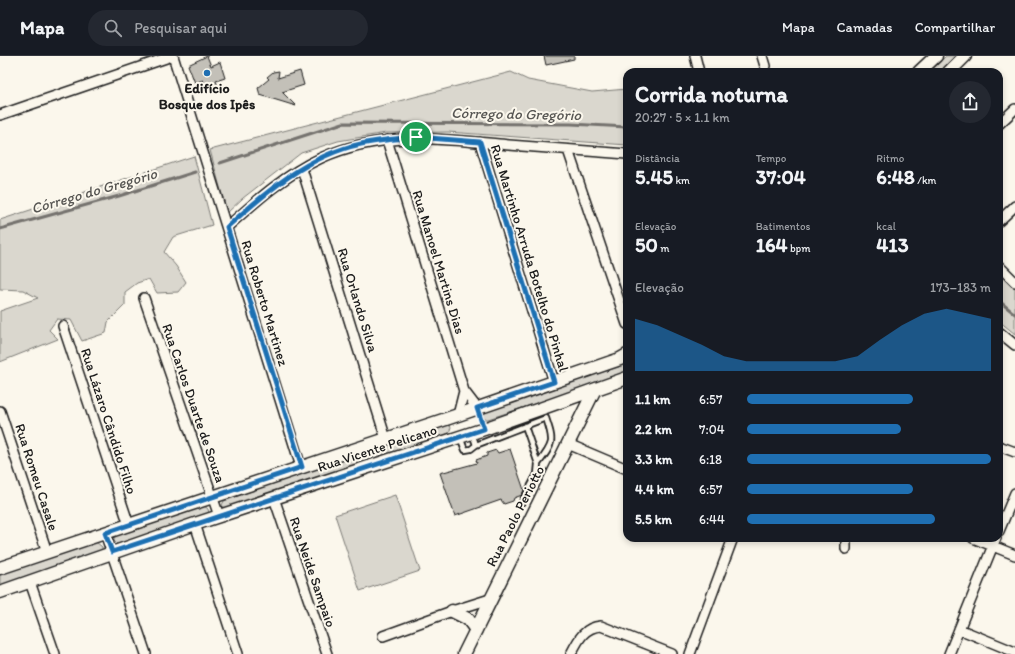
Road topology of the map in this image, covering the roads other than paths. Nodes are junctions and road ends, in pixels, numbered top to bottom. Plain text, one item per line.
1 (173, 56) edge
2 (695, 56) edge
3 (762, 56) edge
4 (936, 56) edge
5 (965, 56) edge
6 (765, 66) dead end
7 (698, 68) edge
8 (923, 68) edge
9 (952, 68) edge
10 (1015, 109) edge
11 (0, 115) edge
12 (1003, 120) edge
13 (387, 140) junction
14 (480, 142) junction
15 (568, 150) junction
16 (623, 154) edge
17 (302, 169) junction
18 (1015, 206) edge
19 (1003, 217) edge
20 (227, 227) junction
21 (1003, 270) edge
22 (1015, 282) edge
23 (144, 298) dead end
24 (623, 312) edge
25 (63, 326) dead end
26 (1003, 335) edge
27 (1015, 345) edge
28 (623, 356) edge
29 (623, 380) edge
30 (554, 382) junction
31 (464, 391) junction
32 (594, 391) junction
33 (477, 408) junction
34 (0, 411) edge
35 (458, 415) junction
36 (525, 426) junction
37 (484, 429) junction
38 (466, 435) junction
39 (386, 439) junction
40 (568, 444) junction
41 (476, 445) junction
42 (1003, 448) edge
43 (1015, 452) edge
44 (538, 464) junction
45 (302, 467) junction
46 (623, 467) edge
47 (1015, 493) edge
48 (212, 497) junction
49 (274, 498) junction
50 (522, 502) dead end
51 (219, 516) junction
52 (1003, 522) edge
53 (195, 524) junction
54 (129, 525) junction
55 (105, 533) junction
56 (732, 542) edge
57 (846, 542) edge
58 (994, 542) edge
59 (846, 549) dead end
60 (47, 552) junction
61 (112, 552) junction
62 (1015, 555) edge
63 (0, 568) edge
64 (30, 582) junction
65 (0, 592) edge
66 (490, 599) junction
67 (452, 610) junction
68 (958, 629) junction
69 (476, 630) junction
70 (383, 636) dead end
71 (1015, 652) edge
72 (55, 654) edge
73 (146, 654) edge
74 (238, 654) edge
75 (327, 654) edge
76 (464, 654) edge
77 (571, 654) edge
78 (672, 654) edge
79 (690, 654) edge
80 (949, 654) edge

1 - 11 street
1 - 20 street, Rua Roberto Martinez
2 - 7 street
3 - 6 street
4 - 8 street
5 - 9 street
10 - 12 street
13 - 14 street
13 - 17 street
13 - 31 street, Rua Manoel Martins Dias
14 - 15 street
14 - 30 street, Rua Martinho Arruda Botelho do Pinhal
15 - 16 street
15 - 24 street
17 - 20 street
17 - 39 street, Rua Orlando Silva
18 - 19 street
20 - 45 street, Rua Roberto Martinez
21 - 22 street
23 - 48 street, Rua Carlos Duarte de Souza
25 - 54 street, Rua Lázaro Cândido Filho
26 - 27 street
28 - 30 street, Rua Vicente Pelicano
29 - 32 street, Rua Vicente Pelicano
30 - 33 street, Rua Vicente Pelicano
31 - 33 street, Rua Manoel Martins Dias
31 - 35 street
32 - 37 street, Rua Vicente Pelicano
32 - 40 street, Rua Paolo Periotto
33 - 35 street, Rua Vicente Pelicano
33 - 37 street
34 - 60 street, Rua Romeu Casale
35 - 38 street
35 - 39 street, Rua Vicente Pelicano
36 - 41 lane
36 - 44 lane
36 - 44 lane
37 - 38 street, Rua Vicente Pelicano
38 - 41 lane
38 - 41 lane
38 - 49 street, Rua Vicente Pelicano
39 - 45 street, Rua Vicente Pelicano
40 - 46 street
40 - 66 street, Rua Paolo Periotto
42 - 43 street
44 - 50 lane
45 - 48 street, Rua Vicente Pelicano
47 - 52 street
48 - 51 street, Rua Carlos Duarte de Souza
48 - 54 street, Rua Vicente Pelicano
49 - 51 street, Rua Vicente Pelicano
49 - 75 street, Rua Neide Sampaio
51 - 53 street, Rua Vicente Pelicano
53 - 61 street, Rua Vicente Pelicano
53 - 74 street
54 - 55 street, Rua Vicente Pelicano
55 - 60 street, Rua Vicente Pelicano
55 - 61 street
56 - 79 street
57 - 59 street
58 - 62 street
58 - 68 street
60 - 63 street, Rua Vicente Pelicano
61 - 64 street, Rua Vicente Pelicano
61 - 73 street
64 - 65 street, Rua Vicente Pelicano
64 - 72 street
66 - 67 street
66 - 69 street, Rua Paolo Periotto
67 - 69 street
67 - 70 street
68 - 71 street
68 - 80 street
69 - 76 street, Rua Paolo Periotto
77 - 78 street

